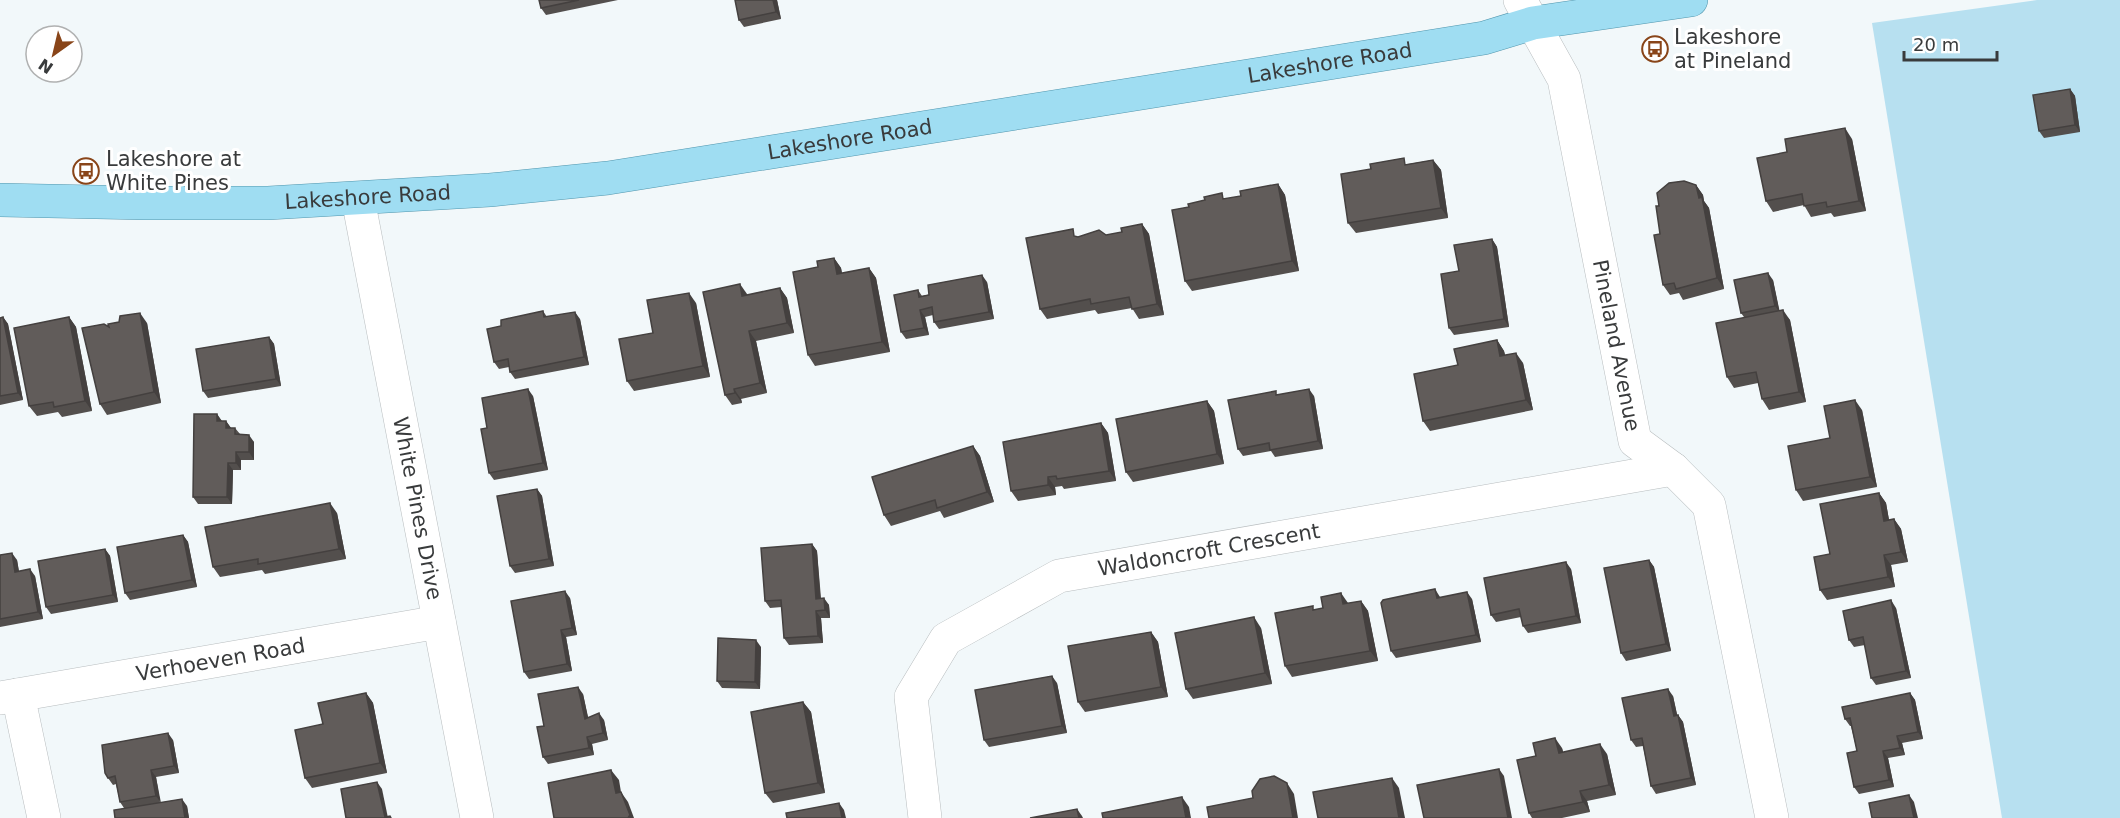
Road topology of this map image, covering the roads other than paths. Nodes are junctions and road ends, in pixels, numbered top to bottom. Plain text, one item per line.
1 (1691, 0) edge
2 (1527, 12) edge
3 (358, 199) junction
4 (0, 200) edge
5 (1673, 469) junction
6 (439, 622) junction
7 (9, 697) edge
8 (44, 818) edge
9 (477, 818) edge
10 (925, 818) edge
11 (1772, 818) edge

1 - 2 main road, Lakeshore Road
2 - 3 main road, Lakeshore Road
2 - 5 street, Pineland Avenue
3 - 4 main road, Lakeshore Road
3 - 6 street, White Pines Drive
5 - 10 street, Waldoncroft Crescent
5 - 11 street, Pineland Avenue
6 - 7 street, Verhoeven Road
6 - 9 street, White Pines Drive
7 - 8 street

